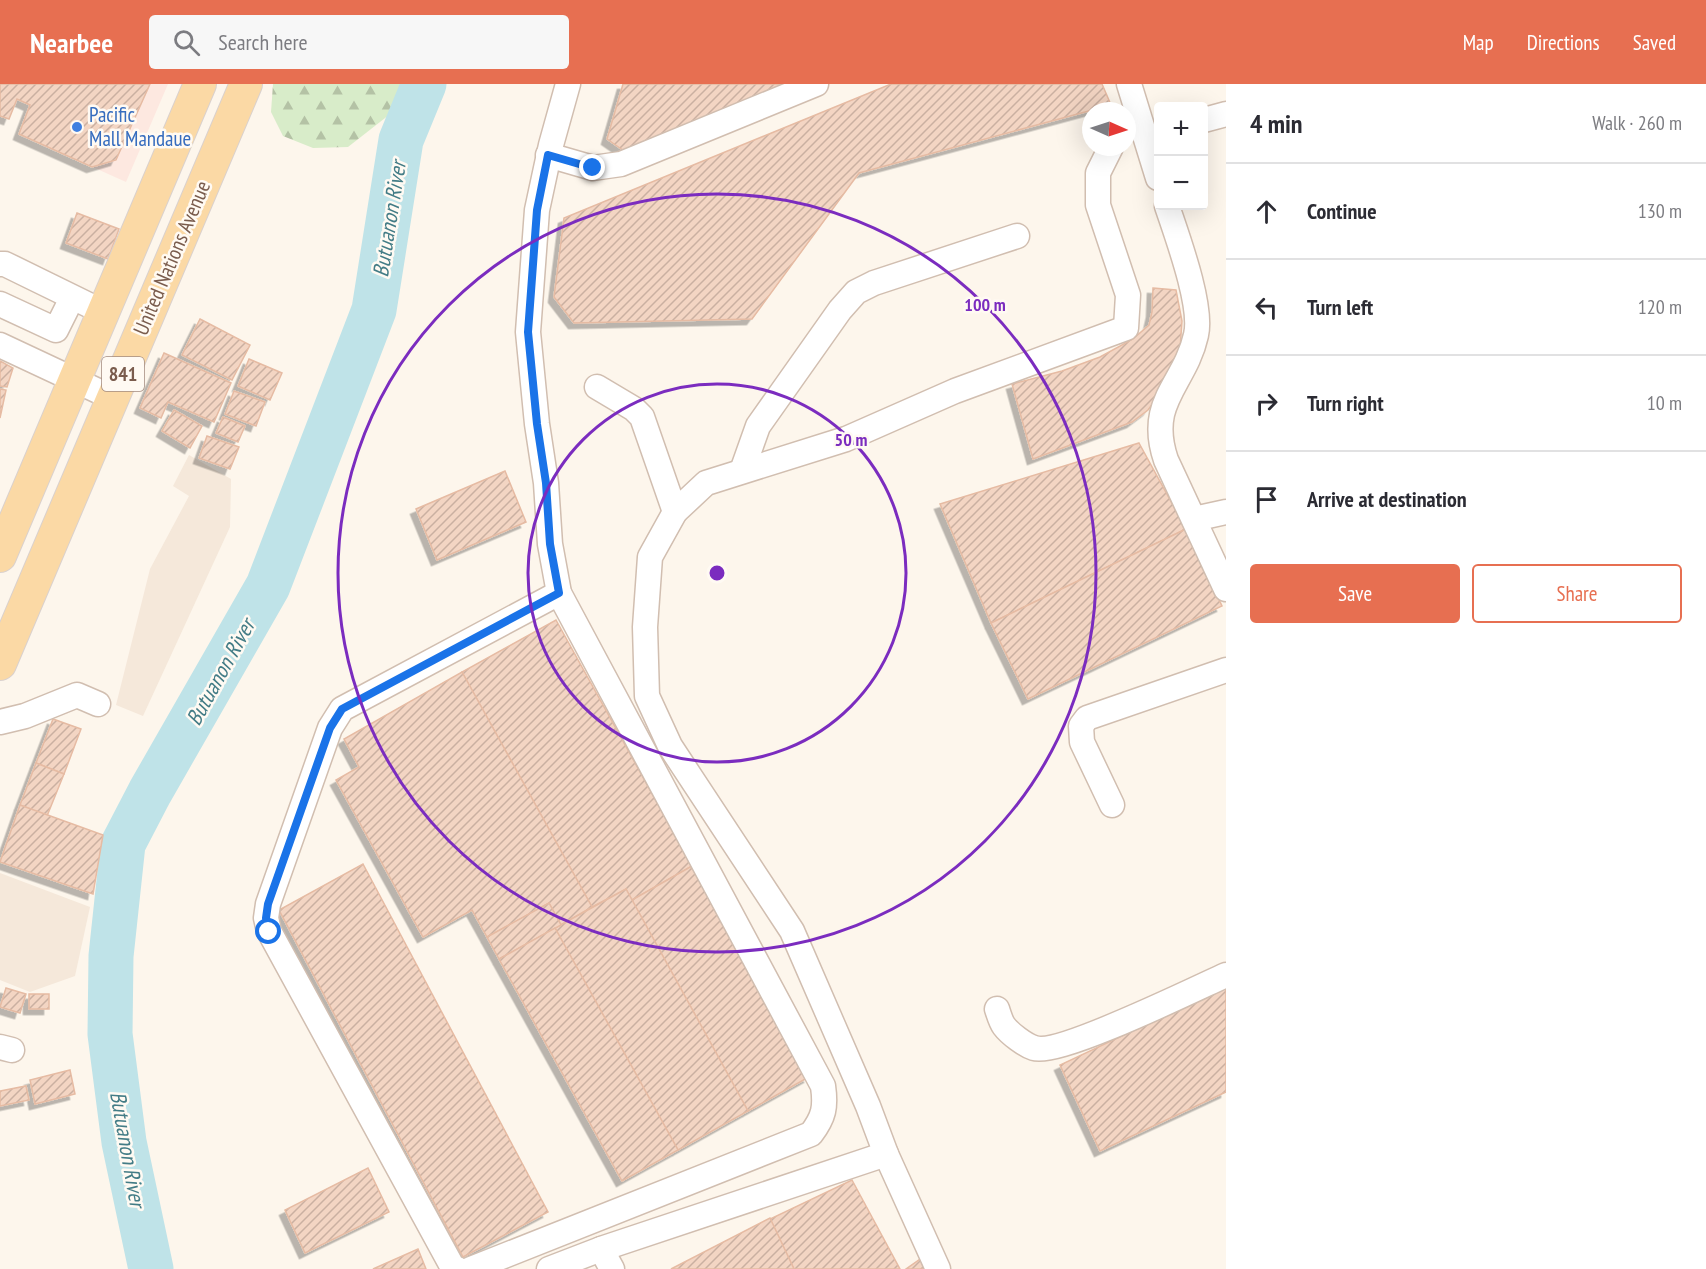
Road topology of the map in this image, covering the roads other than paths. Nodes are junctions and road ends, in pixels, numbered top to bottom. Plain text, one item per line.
1 (200, 84) edge
2 (246, 84) edge
3 (568, 84) edge
4 (816, 84) edge
5 (1130, 101) edge
6 (1226, 114) edge
7 (1208, 119) edge
8 (1151, 132) edge
9 (548, 155) junction
10 (1106, 156) edge
11 (1155, 156) edge
12 (1168, 210) edge
13 (1017, 236) dead end
14 (0, 264) edge
15 (72, 298) junction
16 (0, 304) edge
17 (103, 312) junction
18 (0, 345) edge
19 (74, 380) junction
20 (597, 387) dead end
21 (113, 398) junction
22 (742, 471) junction
23 (675, 512) junction
24 (1226, 512) edge
25 (1194, 519) junction
26 (0, 556) edge
27 (1226, 589) edge
28 (559, 593) junction
29 (0, 664) edge
30 (1226, 670) edge
31 (98, 704) dead end
32 (0, 722) edge
33 (1112, 805) dead end
34 (1226, 975) edge
35 (997, 1010) dead end
36 (886, 1154) junction
37 (606, 1259) edge
38 (457, 1269) edge
39 (471, 1269) edge
40 (549, 1269) edge
41 (938, 1269) edge

1 - 17 main road, United Nations Avenue / 841
2 - 21 main road, United Nations Avenue / 841
3 - 9 street
4 - 9 street
5 - 8 street
6 - 7 street
8 - 11 street
9 - 28 street
10 - 22 street
12 - 25 street
13 - 22 street
14 - 15 street
15 - 16 street
15 - 17 street
17 - 19 main road, United Nations Avenue / 841
18 - 19 street
19 - 21 street
19 - 26 main road, United Nations Avenue / 841
20 - 23 street
21 - 29 main road, United Nations Avenue / 841
22 - 23 street
23 - 36 street
24 - 25 street
25 - 27 street
28 - 38 street
28 - 39 street
30 - 33 street
31 - 32 street
34 - 35 street
36 - 37 street
36 - 41 street
37 - 40 street

